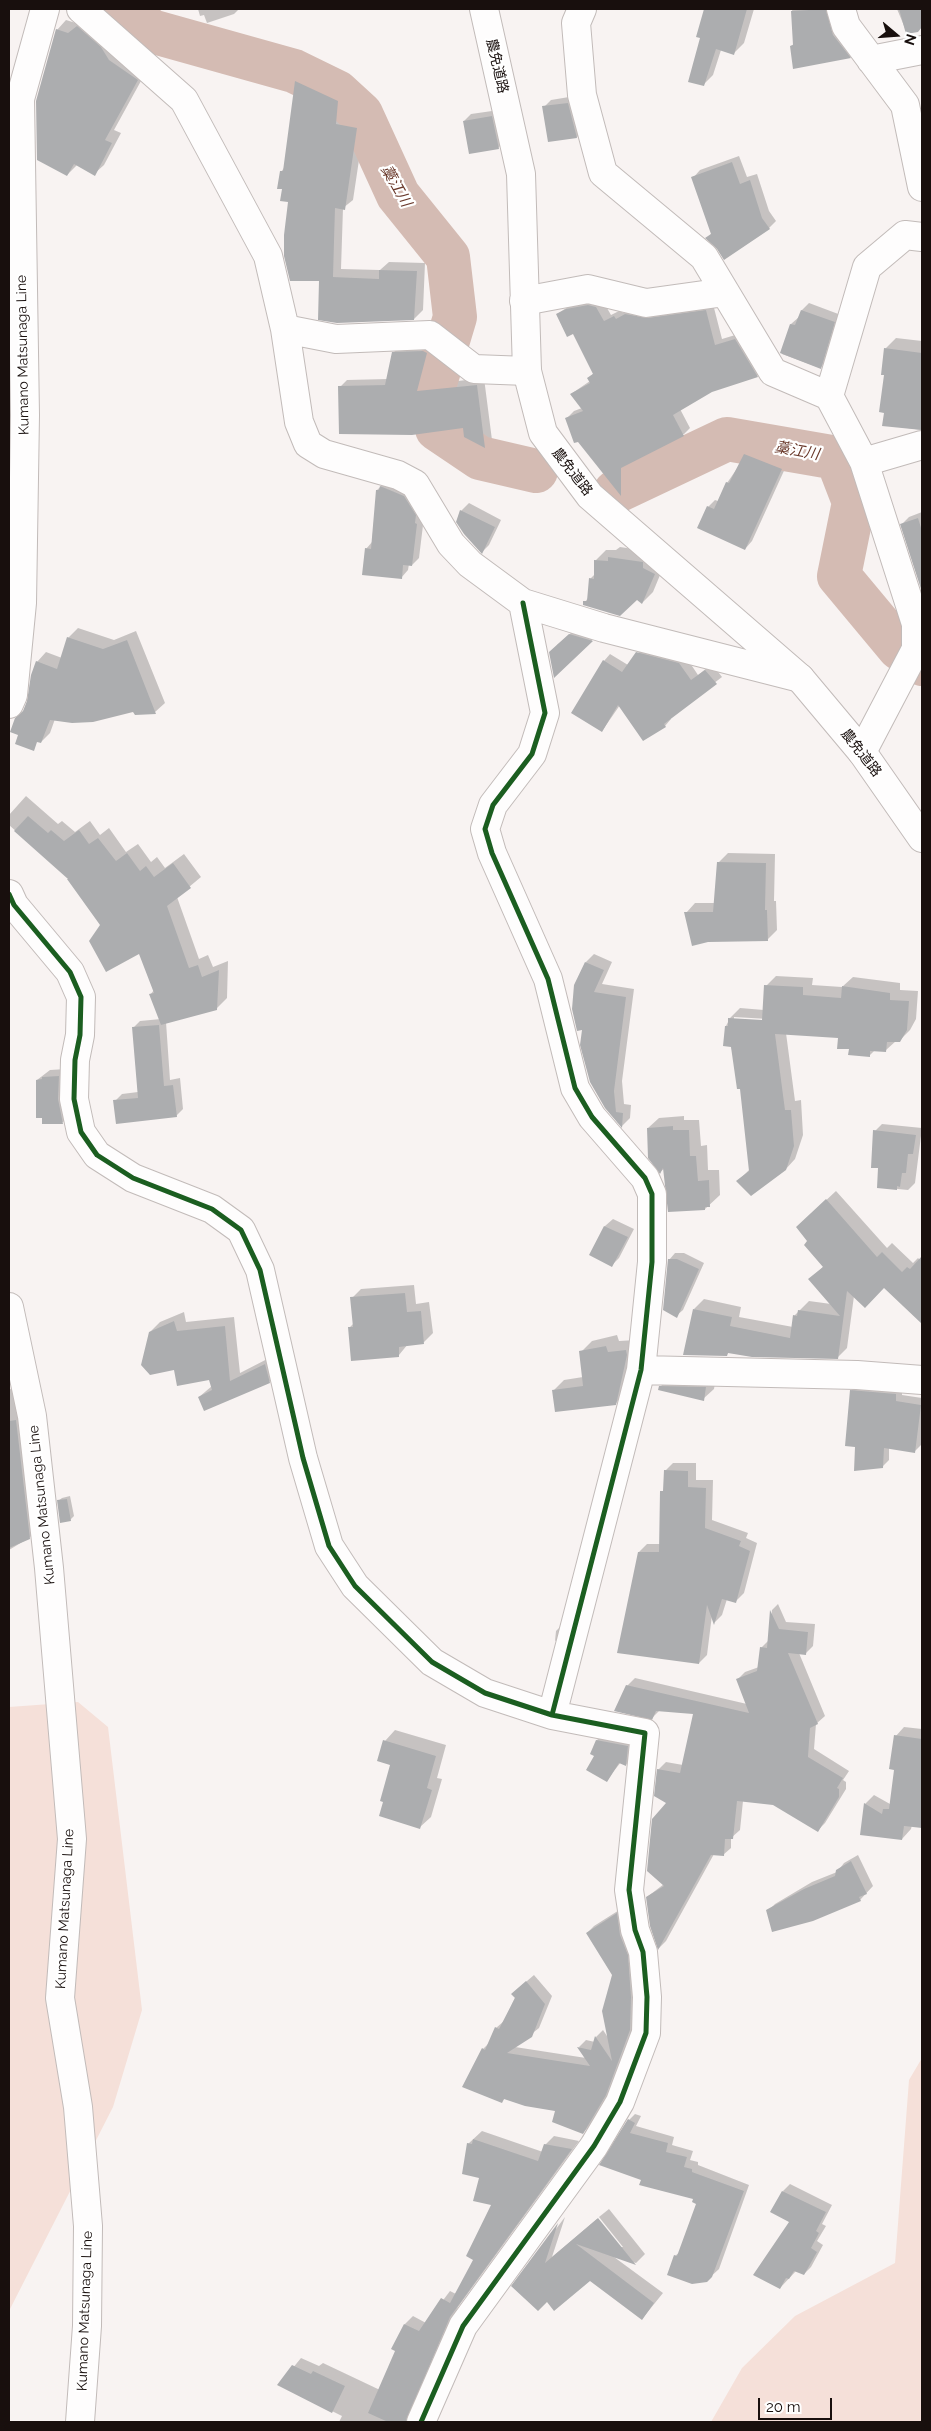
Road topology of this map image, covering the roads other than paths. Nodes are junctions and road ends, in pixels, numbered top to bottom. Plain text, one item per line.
1 (45, 9) edge
2 (81, 9) edge
3 (484, 9) edge
4 (582, 9) edge
5 (841, 9) edge
6 (922, 50) edge
7 (872, 60) junction
8 (922, 187) edge
9 (922, 237) edge
10 (725, 292) junction
11 (524, 301) junction
12 (285, 329) junction
13 (526, 371) junction
14 (830, 396) junction
15 (922, 445) edge
16 (864, 462) junction
17 (524, 604) junction
18 (800, 678) junction
19 (9, 704) edge
20 (862, 752) junction
21 (922, 838) edge
22 (9, 894) edge
23 (9, 1307) edge
24 (641, 1370) junction
25 (922, 1380) edge
26 (552, 1715) junction
27 (80, 2422) edge
28 (421, 2422) edge

1 - 19 street, Kumano Matsunaga Line
2 - 12 street
3 - 11 street, 農免道路
4 - 10 street
5 - 7 street
6 - 7 street
7 - 8 street
9 - 14 street
10 - 11 street
10 - 14 street
11 - 13 street, 農免道路
12 - 13 street
12 - 17 street
13 - 18 street, 農免道路
14 - 16 street
15 - 16 street
16 - 20 street
17 - 18 street
17 - 24 street
18 - 20 street, 農免道路
20 - 21 street, 農免道路
22 - 26 street
23 - 27 street, Kumano Matsunaga Line
24 - 25 street
24 - 26 street
26 - 28 street

